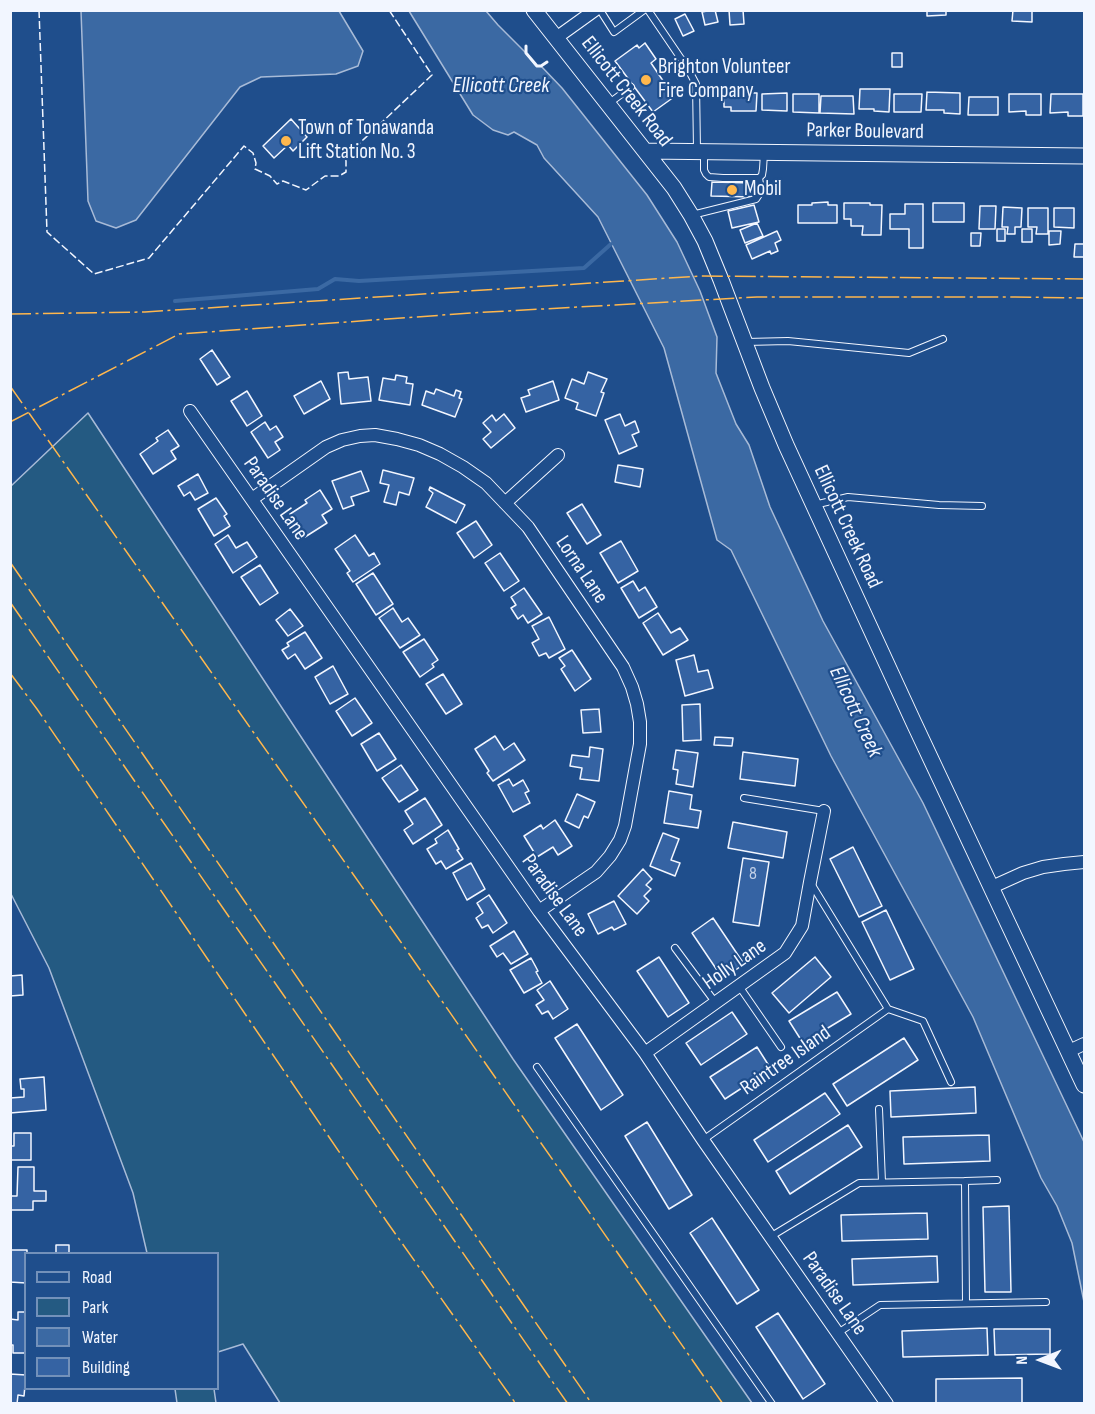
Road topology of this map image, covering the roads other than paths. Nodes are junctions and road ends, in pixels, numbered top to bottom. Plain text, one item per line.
1 (646, 10) edge
2 (535, 11) edge
3 (591, 12) edge
4 (556, 38) junction
5 (631, 87) dead end
6 (608, 104) junction
7 (646, 151) junction
8 (701, 151) junction
9 (765, 152) junction
10 (1084, 156) edge
11 (759, 178) junction
12 (691, 215) junction
13 (943, 339) dead end
14 (745, 342) junction
15 (190, 411) dead end
16 (558, 455) dead end
17 (252, 499) junction
18 (505, 503) junction
19 (814, 505) junction
20 (982, 507) dead end
21 (744, 798) dead end
22 (824, 811) joint
23 (1084, 862) edge
24 (810, 882) junction
25 (992, 887) junction
26 (539, 911) junction
27 (675, 948) dead end
28 (739, 986) junction
29 (715, 1003) junction
30 (888, 1009) junction
31 (1084, 1044) edge
32 (781, 1047) dead end
33 (1069, 1052) junction
34 (645, 1053) junction
35 (537, 1067) dead end
36 (951, 1082) dead end
37 (1084, 1085) edge
38 (879, 1109) dead end
39 (702, 1140) junction
40 (997, 1180) dead end
41 (965, 1181) junction
42 (882, 1182) junction
43 (770, 1237) junction
44 (1046, 1302) dead end
45 (966, 1303) junction
46 (838, 1333) junction
47 (772, 1404) edge
48 (887, 1404) edge

1 - 3 lane
1 - 8 lane
2 - 4 street, Ellicott Creek Road
3 - 4 street
4 - 6 street, Ellicott Creek Road
5 - 6 lane
6 - 7 street, Ellicott Creek Road
7 - 8 street, Parker Boulevard
7 - 12 street, Ellicott Creek Road
8 - 9 street, Parker Boulevard
8 - 11 lane
9 - 10 street, Parker Boulevard
9 - 11 lane
11 - 12 lane
12 - 14 street, Ellicott Creek Road
13 - 14 lane
14 - 19 street, Ellicott Creek Road
15 - 17 street, Paradise Lane
16 - 18 street
17 - 18 street, Lorna Lane
17 - 26 street, Paradise Lane
18 - 26 street, Lorna Lane
19 - 20 lane
19 - 25 street, Ellicott Creek Road
21 - 22 lane
22 - 24 street, Holly Lane
23 - 25 street
24 - 28 street, Holly Lane
24 - 30 lane
25 - 33 street, Ellicott Creek Road
26 - 34 street, Paradise Lane
27 - 29 lane
28 - 29 street, Holly Lane
28 - 32 lane
29 - 34 street, Holly Lane
30 - 36 lane
30 - 39 lane, Raintree Island
31 - 33 street
33 - 37 street, Ellicott Creek Road
34 - 39 street, Paradise Lane
35 - 47 lane
38 - 42 lane
39 - 43 street, Paradise Lane
40 - 41 lane
41 - 42 lane
41 - 45 lane
42 - 43 lane
43 - 46 street, Paradise Lane
44 - 45 lane
45 - 46 lane
46 - 48 street, Paradise Lane

